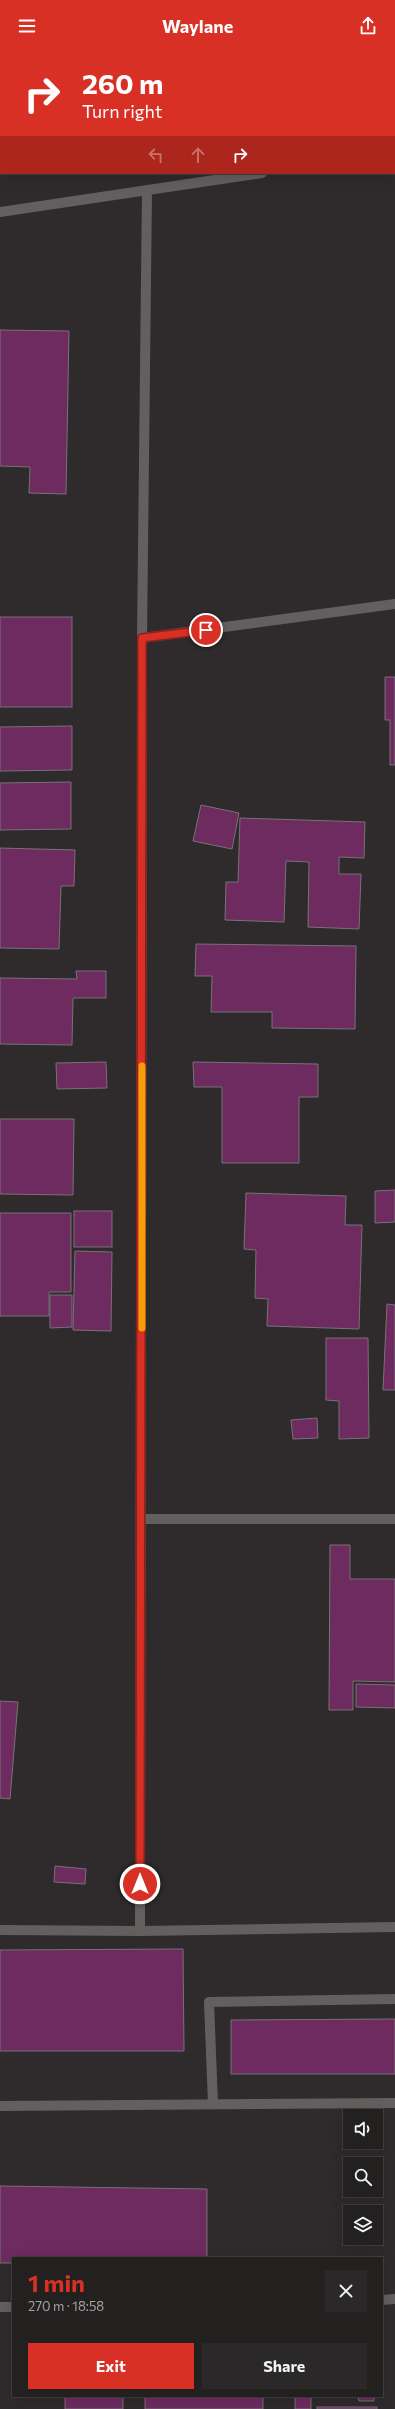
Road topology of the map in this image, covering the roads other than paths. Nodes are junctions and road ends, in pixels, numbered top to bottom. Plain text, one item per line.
1 (255, 174) edge
2 (147, 190) junction
3 (0, 212) edge
4 (395, 604) edge
5 (142, 638) junction
6 (142, 1519) junction
7 (395, 1519) edge
8 (395, 1927) edge
9 (0, 1930) edge
10 (140, 1931) junction
11 (395, 1999) edge
12 (395, 2103) edge
13 (213, 2104) junction
14 (0, 2106) edge
15 (395, 2299) edge
16 (383, 2300) edge
17 (0, 2307) edge
18 (12, 2307) edge

1 - 2 street
2 - 3 street
2 - 5 street
4 - 5 street
5 - 6 street
6 - 7 street
6 - 10 street
8 - 10 street
9 - 10 street
11 - 13 street
12 - 13 street
13 - 14 street
15 - 16 street
17 - 18 street

